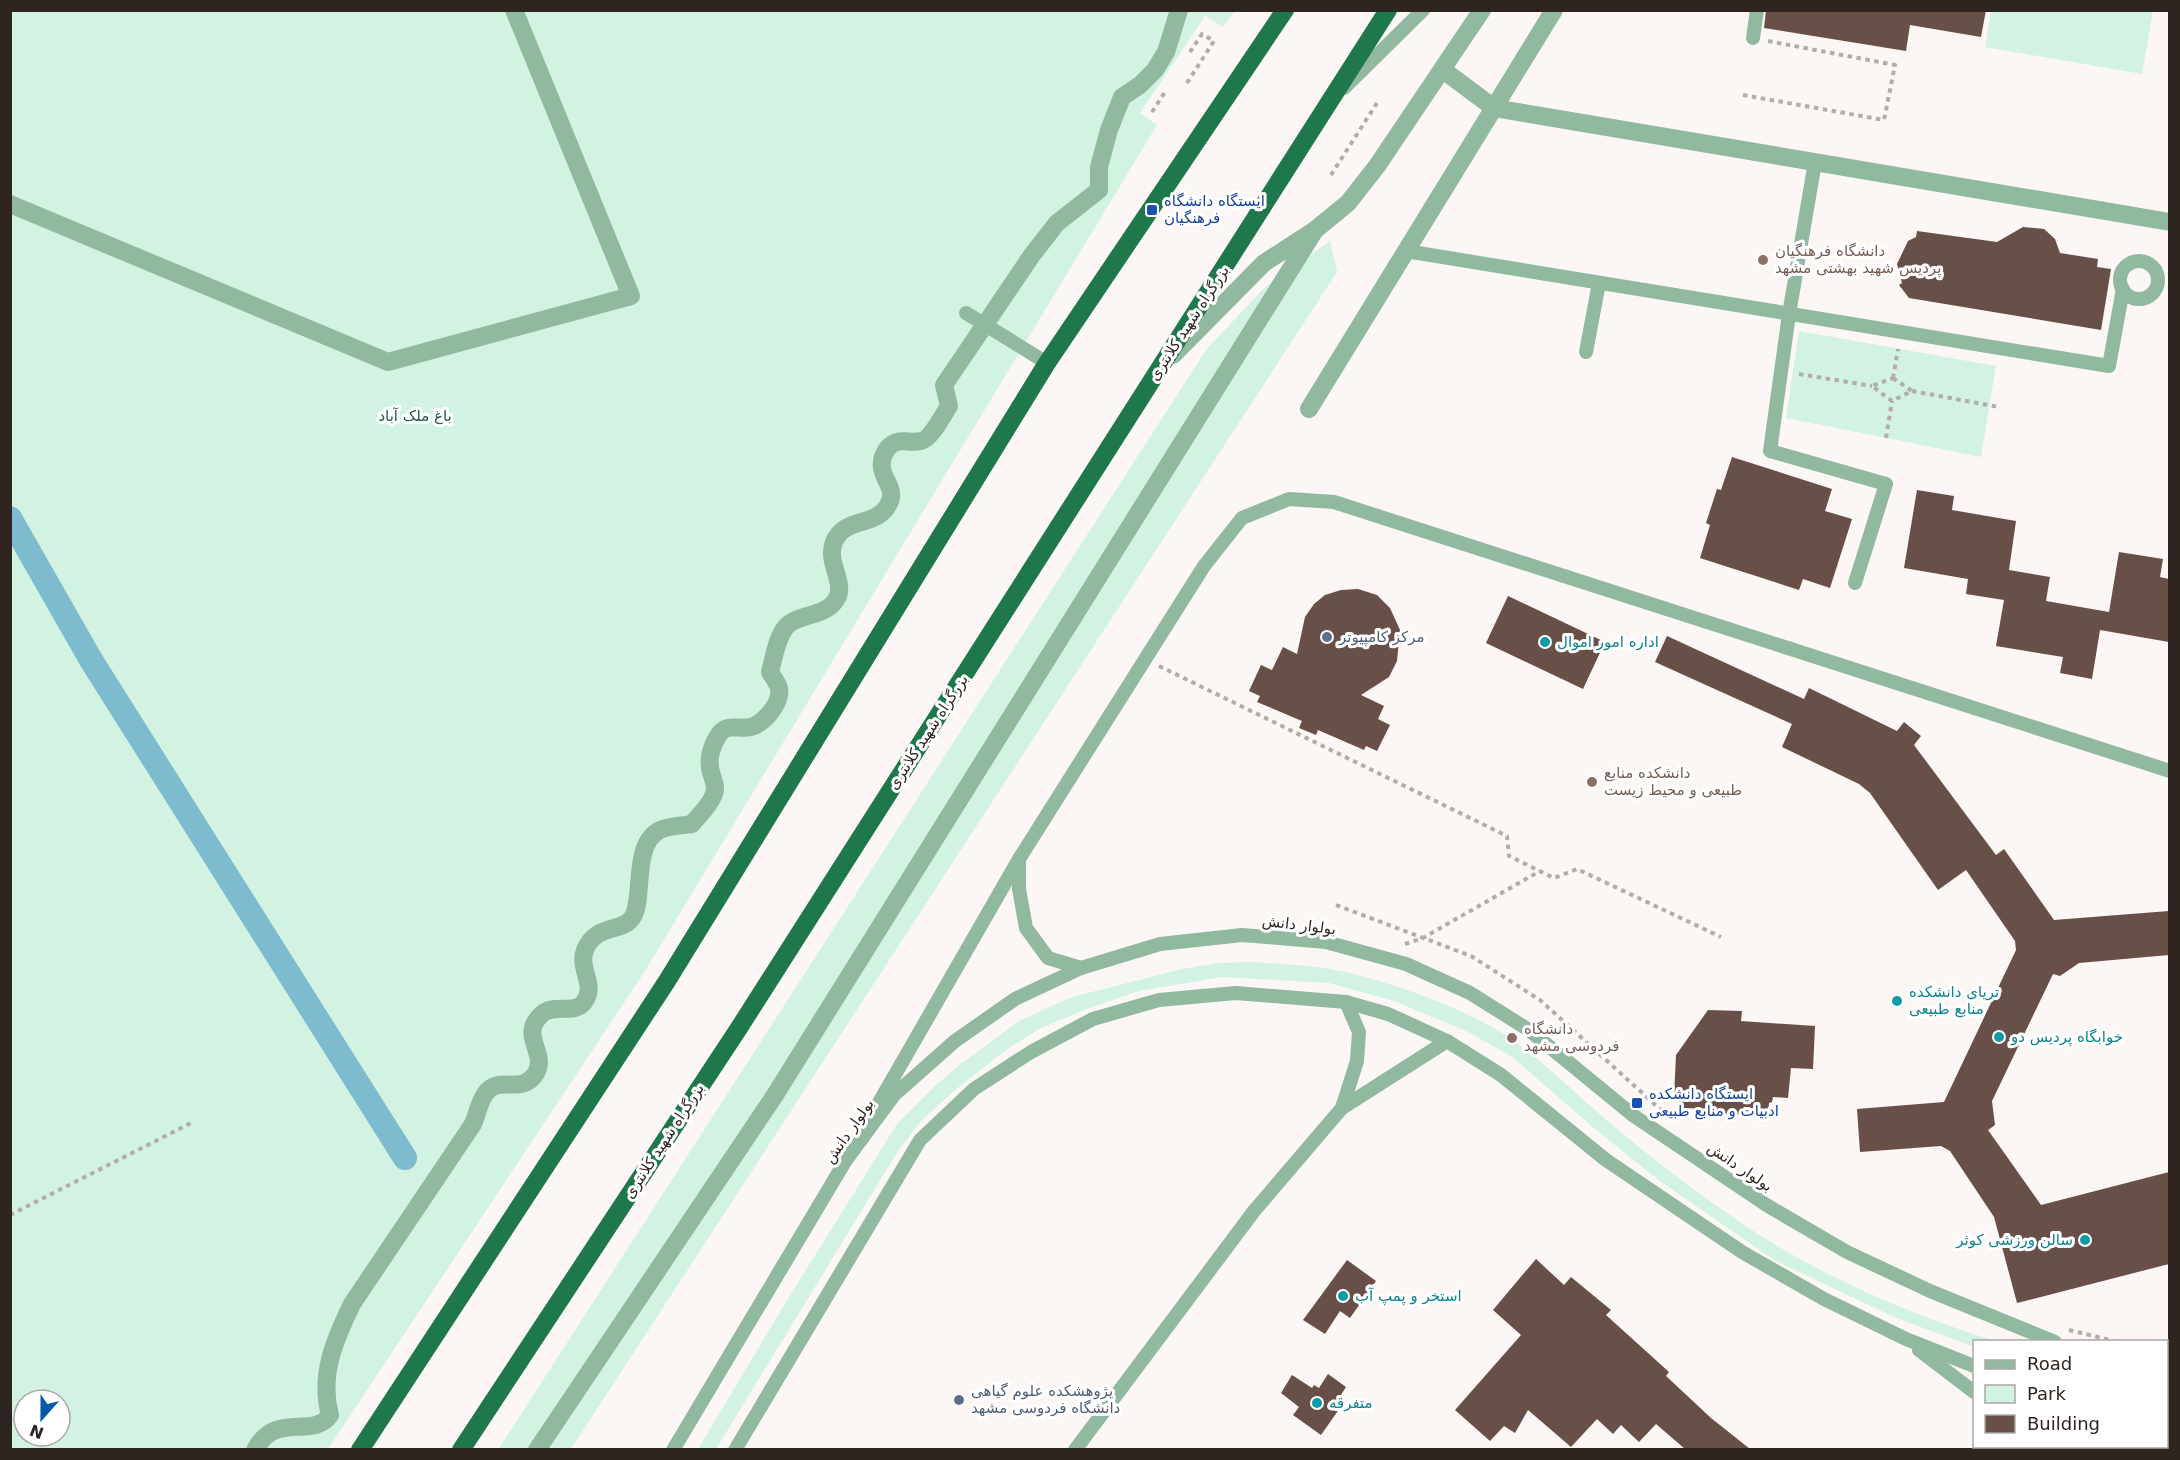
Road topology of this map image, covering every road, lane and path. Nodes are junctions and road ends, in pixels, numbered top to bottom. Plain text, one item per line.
1 (514, 10) edge
2 (1179, 10) edge
3 (1285, 10) edge
4 (1388, 10) edge
5 (1423, 10) edge
6 (1482, 10) edge
7 (1554, 10) edge
8 (1757, 10) edge
9 (1753, 38) joint
10 (1183, 63) dead end
11 (1443, 70) junction
12 (1171, 82) dead end
13 (1187, 83) dead end
14 (1743, 95) dead end
15 (1330, 103) junction
16 (1377, 103) dead end
17 (1494, 108) junction
18 (1152, 112) dead end
19 (1815, 162) junction
20 (1331, 175) dead end
21 (10, 204) edge
22 (2169, 222) edge
23 (1315, 230) junction
24 (1406, 251) junction
25 (1599, 283) junction
26 (2123, 289) dead end
27 (966, 314) dead end
28 (1789, 314) junction
29 (984, 325) junction
30 (1901, 332) junction
31 (1586, 352) dead end
32 (1047, 363) junction
33 (1161, 367) junction
34 (1781, 371) junction
35 (1893, 378) junction
36 (1872, 386) junction
37 (1912, 392) junction
38 (1892, 401) junction
39 (1999, 407) dead end
40 (1309, 409) dead end
41 (1886, 438) dead end
42 (1855, 584) dead end
43 (1145, 659) junction
44 (2169, 771) edge
45 (1019, 859) junction
46 (1540, 871) junction
47 (1336, 905) dead end
48 (1721, 937) dead end
49 (1423, 938) junction
50 (1402, 944) dead end
51 (1080, 968) junction
52 (1346, 1002) junction
53 (1447, 1041) junction
54 (1342, 1108) junction
55 (1663, 1112) dead end
56 (191, 1122) dead end
57 (846, 1160) junction
58 (10, 1215) edge
59 (2065, 1329) dead end
60 (1906, 1340) junction
61 (2052, 1340) edge
62 (2114, 1340) edge
63 (1973, 1366) edge
64 (1973, 1391) edge
65 (255, 1449) edge
66 (360, 1449) edge
67 (461, 1449) edge
68 (537, 1449) edge
69 (673, 1449) edge
70 (735, 1449) edge
71 (1076, 1449) edge

1 - 21 street
2 - 29 street
3 - 32 highway
4 - 15 highway, بزرگراه شهید کلانتری
5 - 15 lane
6 - 11 street
7 - 17 street
8 - 9 lane
9 - 14 path
10 - 13 path
11 - 17 street
11 - 23 street
12 - 18 path
15 - 33 highway, بزرگراه شهید کلانتری
16 - 20 path
17 - 19 street
17 - 24 street
19 - 22 street
19 - 28 lane
23 - 33 street
23 - 68 street
24 - 25 lane
24 - 40 street
25 - 28 lane
25 - 31 lane
26 - 30 lane
27 - 29 lane
28 - 30 lane
28 - 34 lane
29 - 32 lane
29 - 65 street
30 - 35 path
32 - 66 highway
33 - 67 highway, بزرگراه شهید کلانتری
34 - 36 path
34 - 42 lane
35 - 36 path
35 - 37 path
36 - 38 path
37 - 38 path
37 - 39 path
38 - 41 path
43 - 44 lane
43 - 45 lane
43 - 46 path
45 - 51 lane
45 - 57 lane
46 - 48 path
46 - 49 path
47 - 49 path
49 - 50 path
49 - 55 path
51 - 57 lane, بولوار دانش
51 - 61 lane, بولوار دانش
52 - 53 lane
52 - 54 lane
52 - 70 lane
53 - 54 lane
53 - 60 lane
54 - 71 lane
56 - 58 path
57 - 69 lane, بولوار دانش
59 - 62 path
60 - 63 lane
60 - 64 lane

